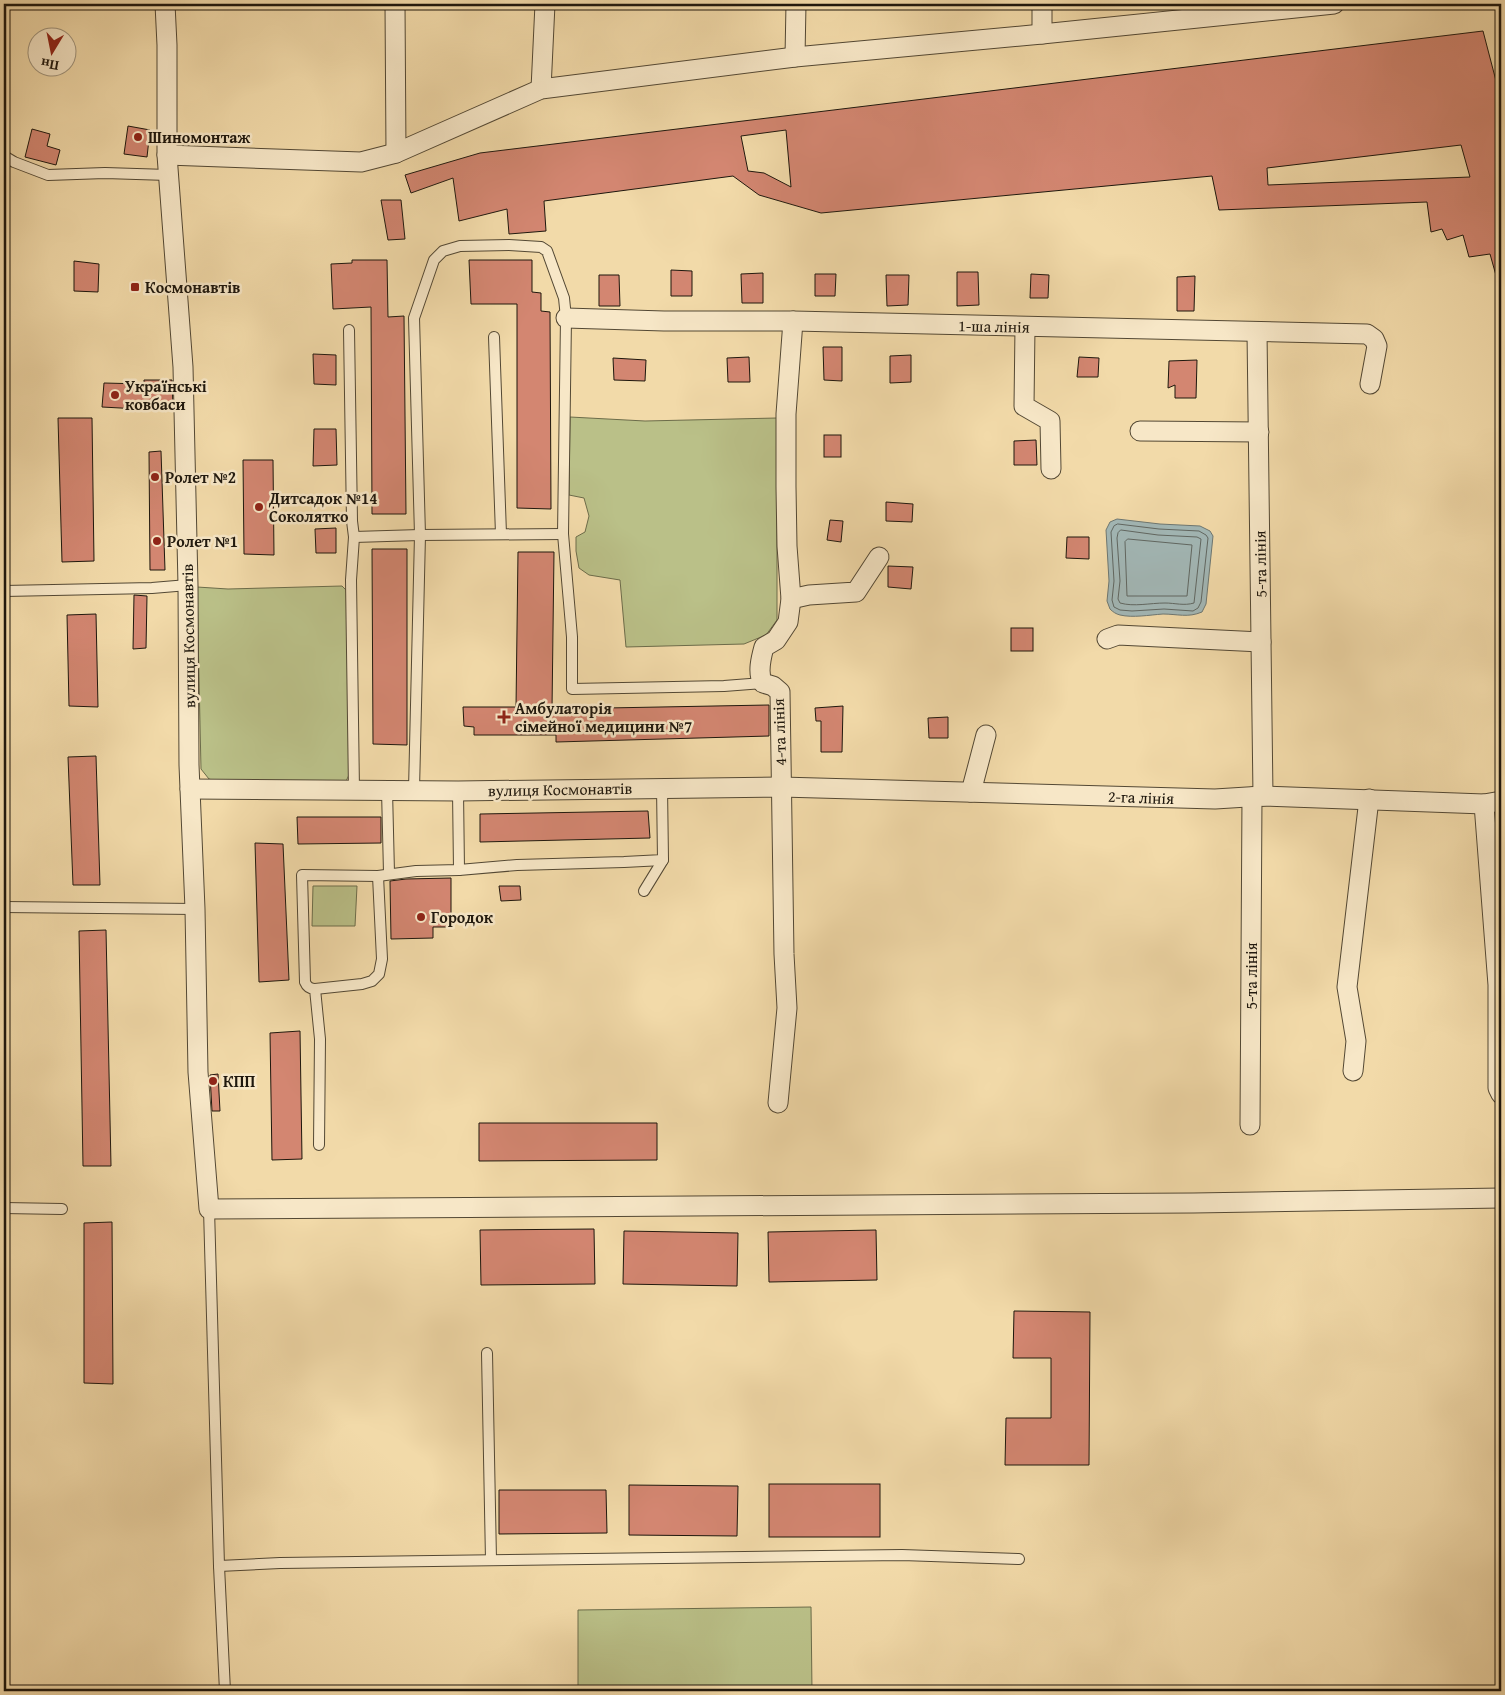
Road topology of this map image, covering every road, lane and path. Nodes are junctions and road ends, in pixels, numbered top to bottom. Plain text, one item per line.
1 (165, 4) edge
2 (395, 4) edge
3 (546, 4) edge
4 (796, 4) edge
5 (1042, 4) edge
6 (1334, 4) edge
7 (1282, 6) edge
8 (1042, 34) junction
9 (794, 57) junction
10 (541, 89) junction
11 (396, 153) junction
12 (167, 155) junction
13 (4, 156) edge
14 (168, 175) junction
15 (566, 318) junction
16 (793, 321) junction
17 (1025, 327) junction
18 (349, 330) dead end
19 (1258, 332) junction
20 (494, 336) dead end
21 (1370, 384) dead end
22 (1140, 430) dead end
23 (1259, 432) junction
24 (1052, 469) dead end
25 (501, 534) junction
26 (563, 534) junction
27 (420, 535) junction
28 (354, 538) junction
29 (879, 557) dead end
30 (188, 585) junction
31 (4, 591) edge
32 (791, 599) junction
33 (1107, 639) dead end
34 (1261, 642) junction
35 (763, 683) junction
36 (986, 735) dead end
37 (662, 787) junction
38 (781, 787) junction
39 (190, 789) junction
40 (354, 790) junction
41 (386, 790) junction
42 (414, 790) junction
43 (458, 790) junction
44 (971, 792) junction
45 (1257, 796) junction
46 (1369, 800) junction
47 (1493, 802) edge
48 (663, 860) junction
49 (458, 870) junction
50 (388, 873) junction
51 (378, 876) junction
52 (644, 891) dead end
53 (4, 907) edge
54 (195, 910) junction
55 (315, 988) junction
56 (1354, 1070) dead end
57 (1501, 1094) edge
58 (778, 1103) dead end
59 (1250, 1125) dead end
60 (319, 1145) dead end
61 (1501, 1198) edge
62 (4, 1208) edge
63 (62, 1208) dead end
64 (210, 1209) junction
65 (487, 1352) dead end
66 (1020, 1559) dead end
67 (491, 1560) junction
68 (219, 1566) junction
69 (225, 1691) edge

1 - 12 street, вулиця Космонавтів
2 - 11 street
3 - 10 street
4 - 9 street
5 - 8 street
6 - 7 street
7 - 8 street
8 - 9 street
9 - 10 street
10 - 11 street
11 - 12 street
12 - 14 street, вулиця Космонавтів
13 - 14 lane
14 - 30 street, вулиця Космонавтів
15 - 16 street, 1-ша лінія
15 - 26 lane
15 - 27 lane
16 - 17 street, 1-ша лінія
16 - 32 street, 4-та лінія
17 - 19 street, 1-ша лінія
17 - 24 street
18 - 28 lane
19 - 21 street, 1-ша лінія
19 - 23 street, 5-та лінія
20 - 25 lane
22 - 23 street
23 - 34 street, 5-та лінія
25 - 26 lane
25 - 27 lane
26 - 35 lane
27 - 28 lane
27 - 42 lane
28 - 40 lane
29 - 32 street
30 - 31 lane
30 - 39 street, вулиця Космонавтів
32 - 35 street, 4-та лінія
33 - 34 street
34 - 45 street, 5-та лінія
35 - 38 street, 4-та лінія
36 - 44 street
37 - 38 street, вулиця Космонавтів
37 - 43 street, вулиця Космонавтів
37 - 48 lane
38 - 44 street, 2-га лінія
38 - 58 street, 4-та лінія
39 - 40 street, вулиця Космонавтів
39 - 54 street, вулиця Космонавтів
40 - 41 street, вулиця Космонавтів
41 - 42 street, вулиця Космонавтів
41 - 50 lane
42 - 43 street, вулиця Космонавтів
43 - 49 lane
44 - 45 street, 2-га лінія
45 - 46 street, 2-га лінія
45 - 59 street, 5-та лінія
46 - 47 street, 2-га лінія
46 - 56 street
47 - 57 street
48 - 49 lane
48 - 52 lane
49 - 50 lane
50 - 51 lane
51 - 55 lane
51 - 55 lane
53 - 54 lane
54 - 64 street, вулиця Космонавтів
55 - 60 lane
61 - 64 street
62 - 63 lane
64 - 68 lane
65 - 67 lane
66 - 67 lane
67 - 68 lane
68 - 69 lane

